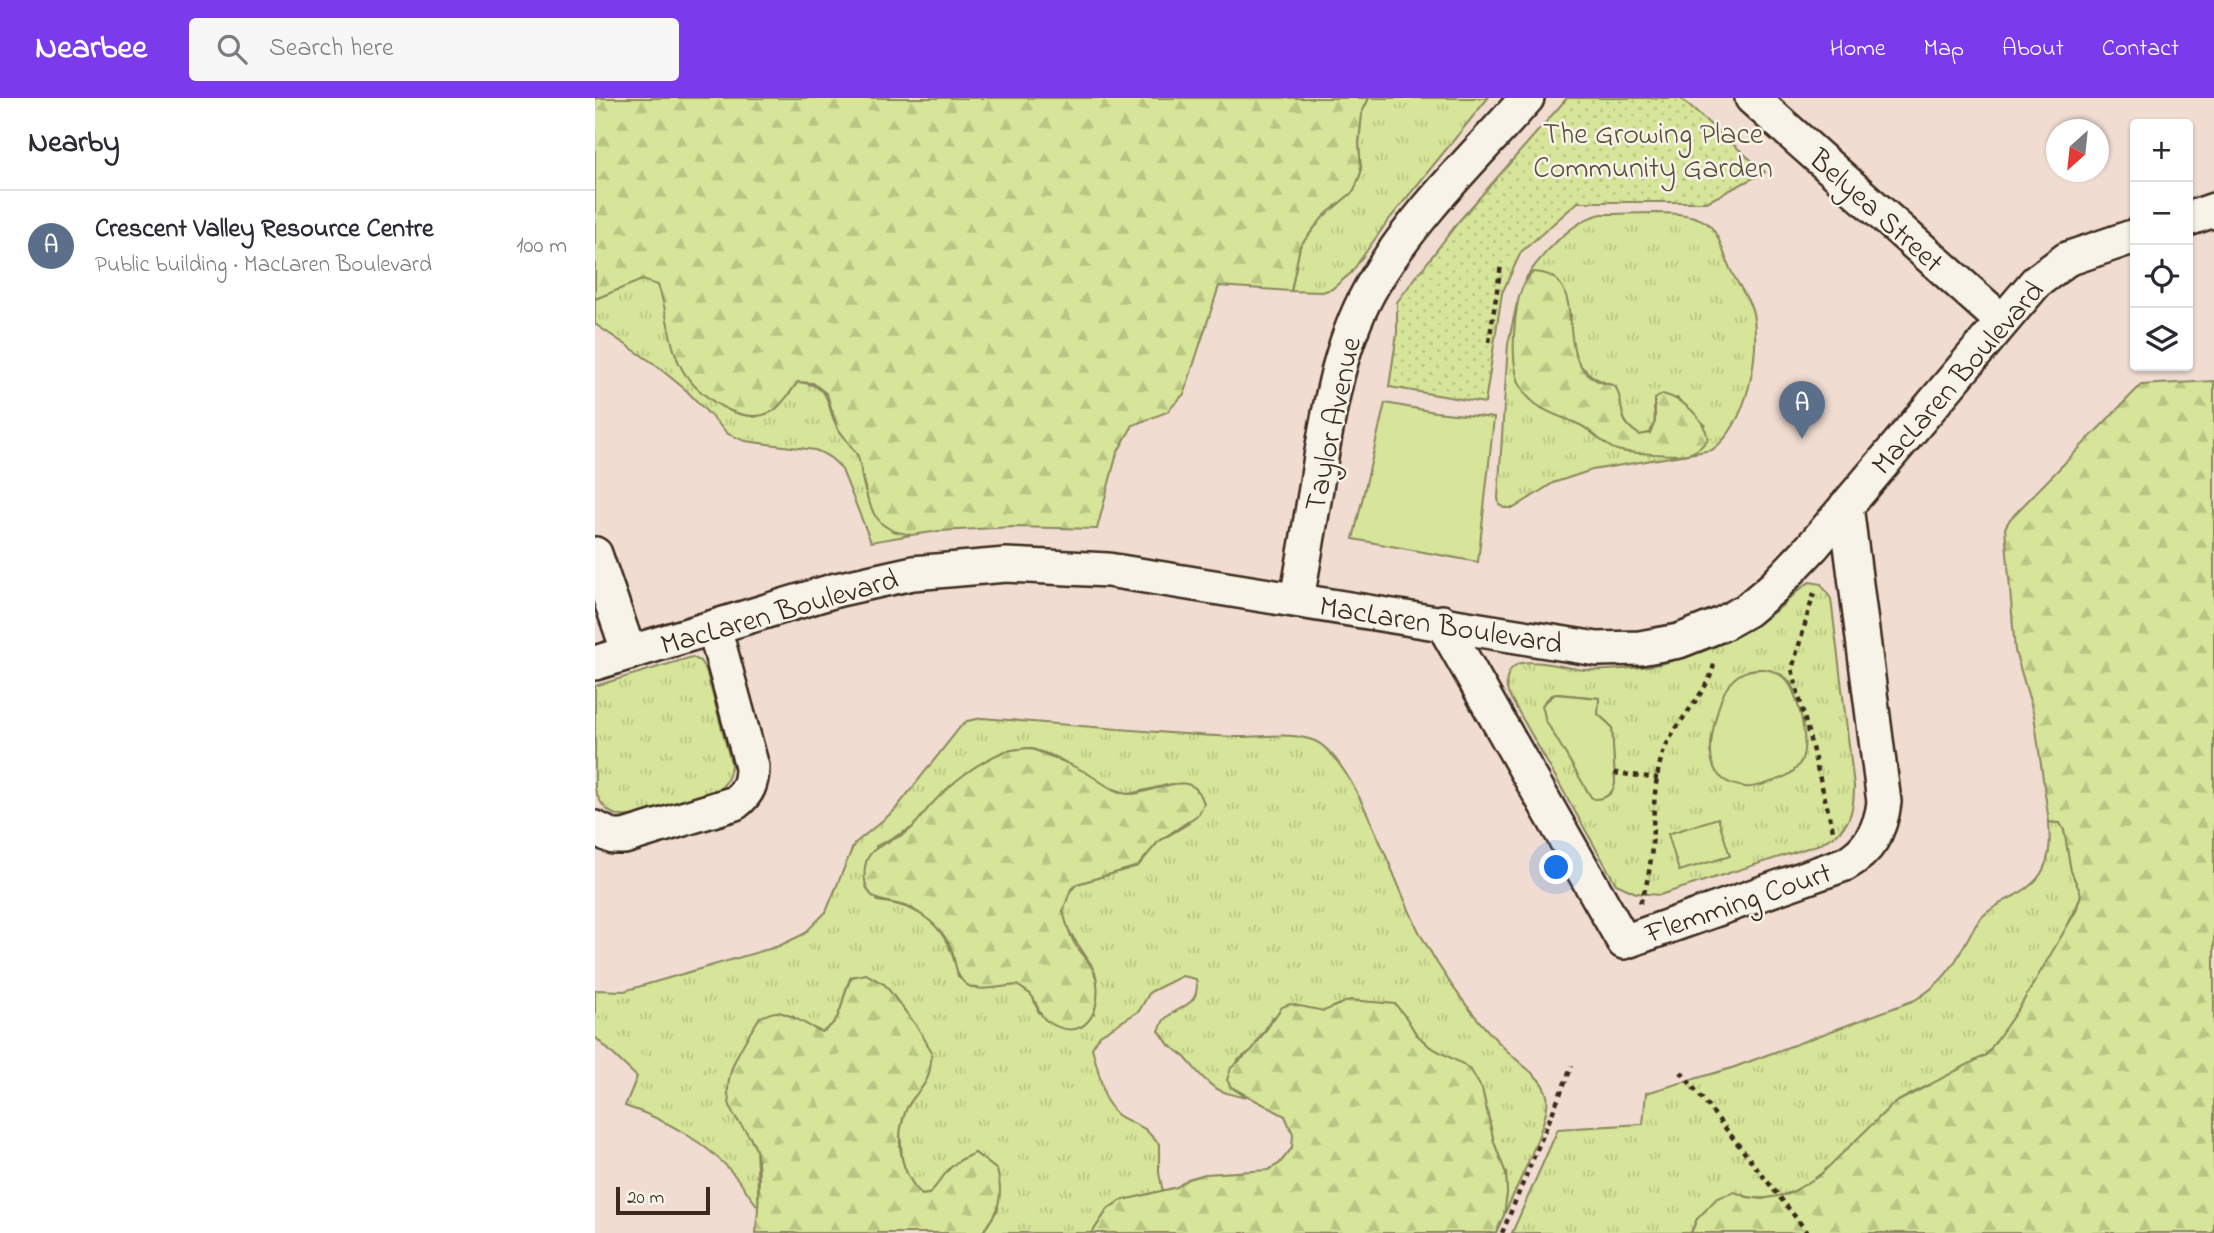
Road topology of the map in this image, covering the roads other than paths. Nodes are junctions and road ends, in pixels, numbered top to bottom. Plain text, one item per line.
1 (1527, 98) edge
2 (1752, 98) edge
3 (2214, 210) edge
4 (2193, 217) edge
5 (2130, 238) edge
6 (2002, 321) junction
7 (1846, 506) junction
8 (595, 554) edge
9 (1297, 600) junction
10 (1442, 622) junction
11 (714, 627) junction
12 (629, 653) junction
13 (595, 663) edge
14 (595, 828) edge

1 - 9 street, Taylor Avenue
2 - 6 street, Belyea Street
3 - 4 street
5 - 6 street, MacLaren Boulevard
6 - 7 street, MacLaren Boulevard
7 - 10 street, MacLaren Boulevard
7 - 10 street, Flemming Court
8 - 12 street
9 - 10 street, MacLaren Boulevard
9 - 11 street, MacLaren Boulevard
11 - 12 street, MacLaren Boulevard
11 - 14 street
12 - 13 street, MacLaren Boulevard

